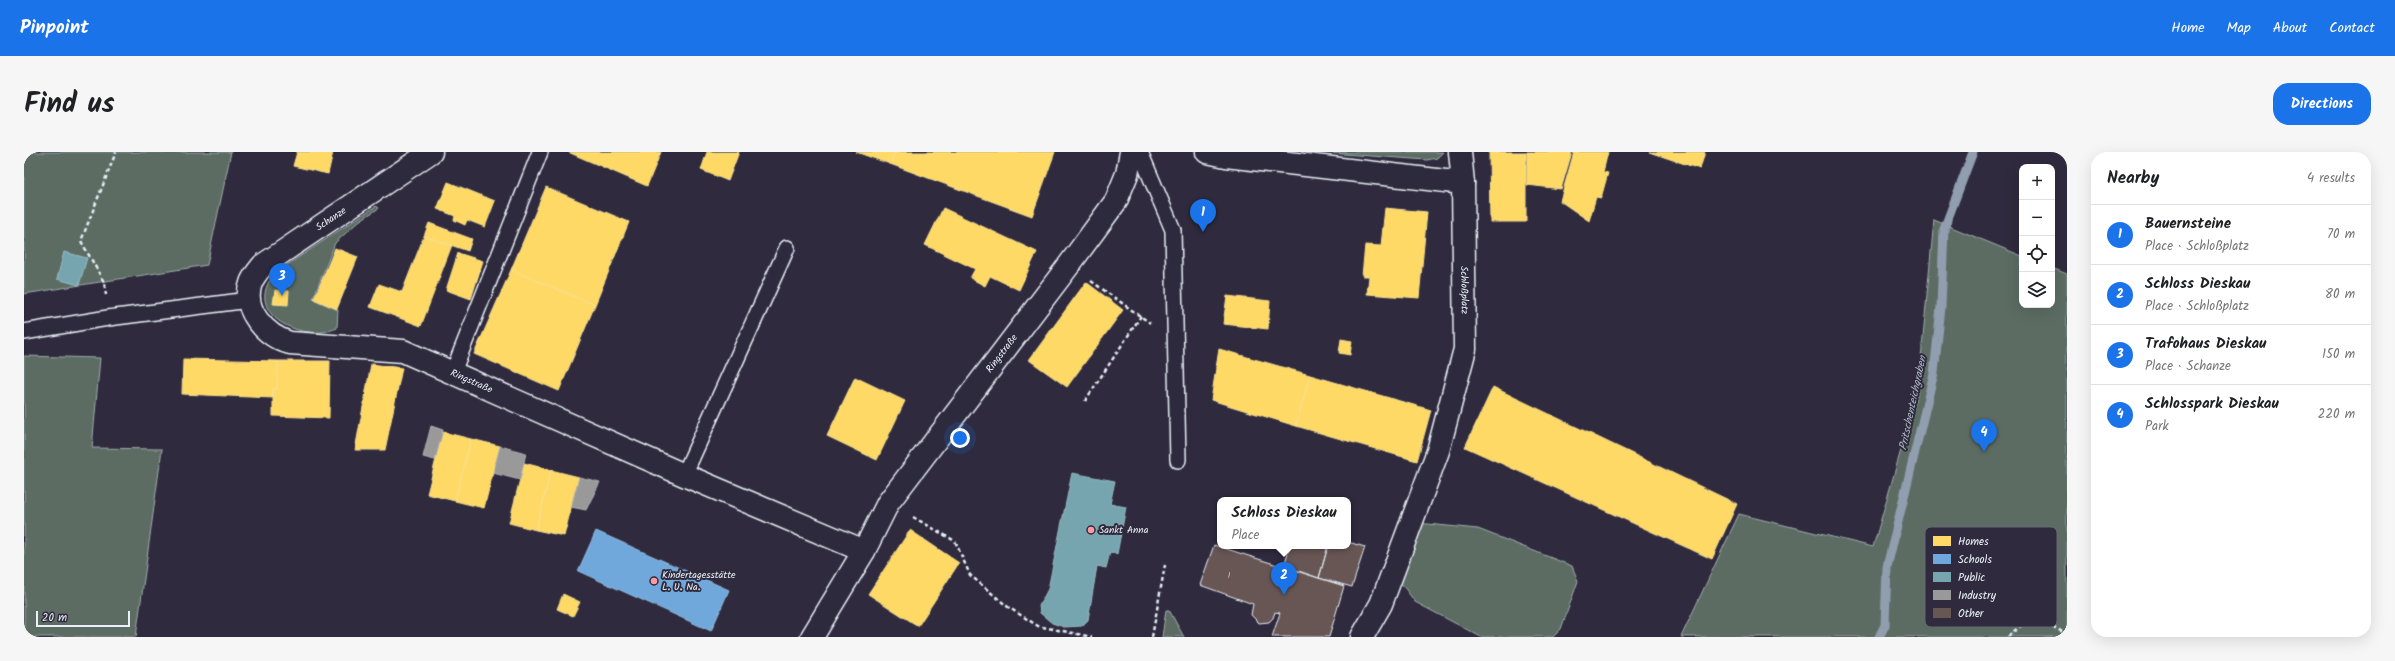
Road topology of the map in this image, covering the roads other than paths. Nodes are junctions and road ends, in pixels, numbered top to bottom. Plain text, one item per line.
1 (431, 152) edge
2 (540, 152) edge
3 (1131, 152) edge
4 (1140, 152) edge
5 (1206, 152) edge
6 (1460, 152) edge
7 (1463, 183) junction
8 (787, 248) dead end
9 (249, 300) junction
10 (24, 332) edge
11 (453, 372) junction
12 (1178, 460) dead end
13 (684, 475) junction
14 (864, 551) junction
15 (812, 637) edge
16 (1362, 637) edge

1 - 9 street, Schanze
2 - 11 lane, Ringstraße
3 - 14 street, Ringstraße
4 - 12 lane
5 - 7 street
6 - 7 street, Schloßplatz
7 - 16 street, Schloßplatz
8 - 13 lane
9 - 10 lane
9 - 11 street
11 - 13 street, Ringstraße
13 - 14 street, Ringstraße
14 - 15 street, Ringstraße

